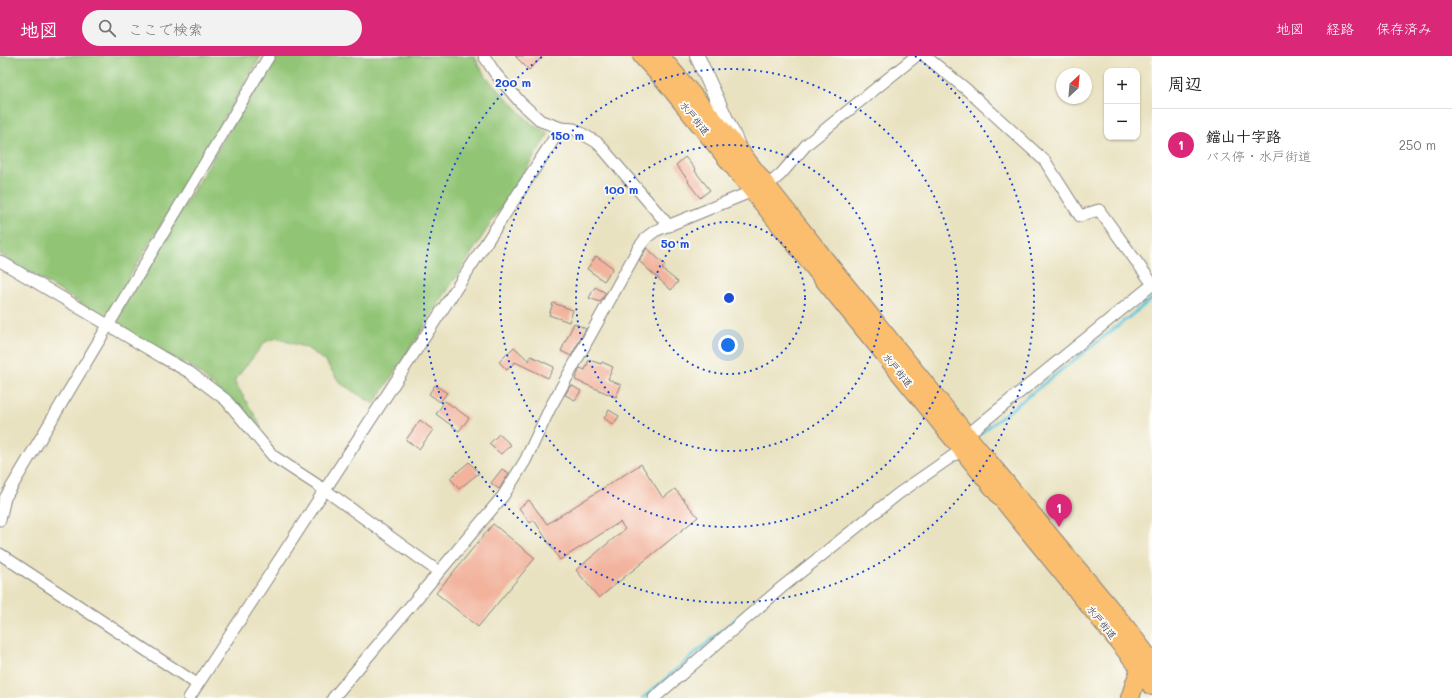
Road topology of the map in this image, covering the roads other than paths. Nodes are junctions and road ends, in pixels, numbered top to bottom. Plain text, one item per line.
1 (269, 56) edge
2 (484, 56) edge
3 (697, 56) edge
4 (916, 56) edge
5 (925, 56) edge
6 (652, 58) edge
7 (561, 128) junction
8 (742, 153) junction
9 (759, 187) junction
10 (669, 226) junction
11 (0, 261) edge
12 (1152, 284) edge
13 (107, 326) junction
14 (967, 442) junction
15 (325, 490) junction
16 (0, 520) edge
17 (0, 554) edge
18 (439, 572) junction
19 (1147, 656) edge
20 (197, 684) junction
21 (1152, 686) edge
22 (188, 698) edge
23 (333, 698) edge
24 (654, 698) edge
25 (1130, 698) edge

1 - 13 street
2 - 7 street
3 - 8 street
4 - 9 street
5 - 12 street
6 - 8 highway, 水戸街道
6 - 9 highway, 水戸街道
7 - 10 street
7 - 15 street
8 - 9 highway, 水戸街道
9 - 10 street
9 - 14 highway, 水戸街道
10 - 18 street
11 - 13 street
12 - 14 street
13 - 15 street
13 - 16 street
14 - 19 highway, 水戸街道
14 - 24 street
15 - 18 street
15 - 20 street
17 - 20 street
18 - 23 street
19 - 21 highway, 水戸街道
19 - 25 highway
20 - 22 street

